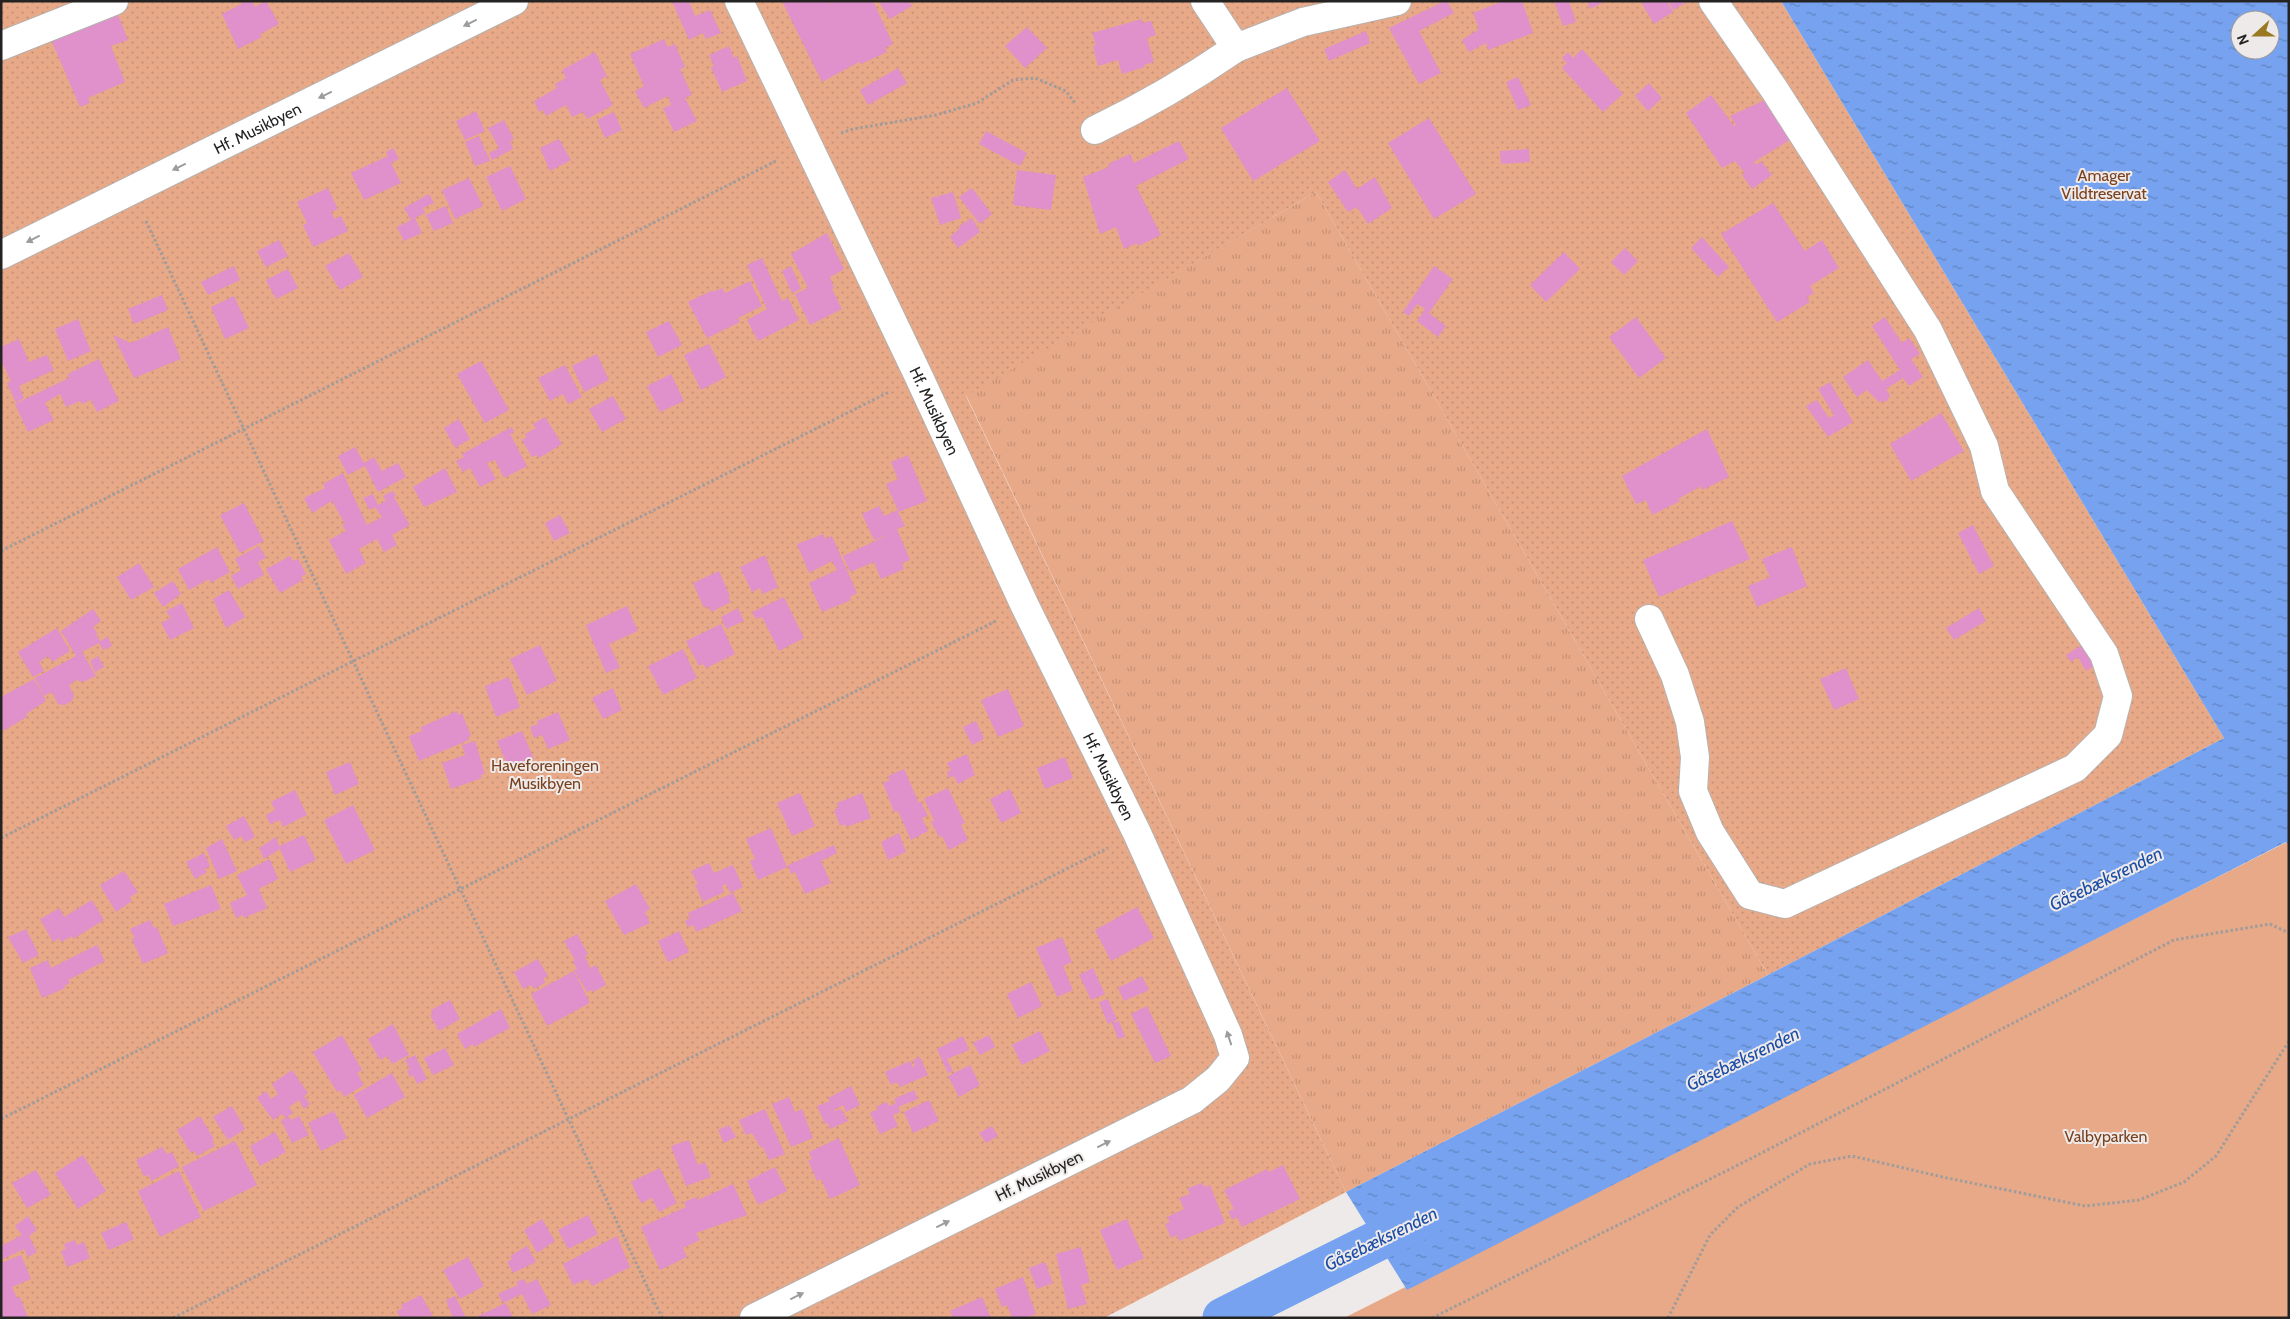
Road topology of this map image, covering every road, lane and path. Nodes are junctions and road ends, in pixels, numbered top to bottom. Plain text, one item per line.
1 (114, 1) edge
2 (514, 1) edge
3 (739, 1) edge
4 (1205, 1) edge
5 (1398, 1) edge
6 (1713, 1) edge
7 (1, 46) edge
8 (1236, 48) junction
9 (1095, 130) joint
10 (808, 144) junction
11 (131, 190) junction
12 (1, 255) edge
13 (919, 377) junction
14 (244, 429) junction
15 (1, 551) edge
16 (1025, 606) junction
17 (1649, 619) dead end
18 (353, 661) junction
19 (1137, 834) junction
20 (1, 838) edge
21 (460, 889) junction
22 (2289, 933) edge
23 (2289, 1041) edge
24 (1, 1118) edge
25 (569, 1119) junction
26 (173, 1318) edge
27 (662, 1318) edge
28 (754, 1318) edge
29 (1432, 1318) edge
30 (1668, 1318) edge

1 - 7 street
2 -> 11 street, Hf. Musikbyen
3 - 10 street, Hf. Musikbyen
4 - 8 street
5 - 8 street
6 - 17 street
8 - 9 street
9 - 10 path
10 - 13 street, Hf. Musikbyen
10 - 14 path
11 -> 12 street, Hf. Musikbyen
11 - 14 path
13 - 16 street, Hf. Musikbyen
13 - 18 path
14 - 15 path
14 - 18 path
16 - 19 street, Hf. Musikbyen
16 - 21 path
18 - 20 path
18 - 21 path
19 - 25 path
28 -> 19 street, Hf. Musikbyen
21 - 24 path
21 - 25 path
22 - 29 path
23 - 30 path
25 - 26 path
25 - 27 path

